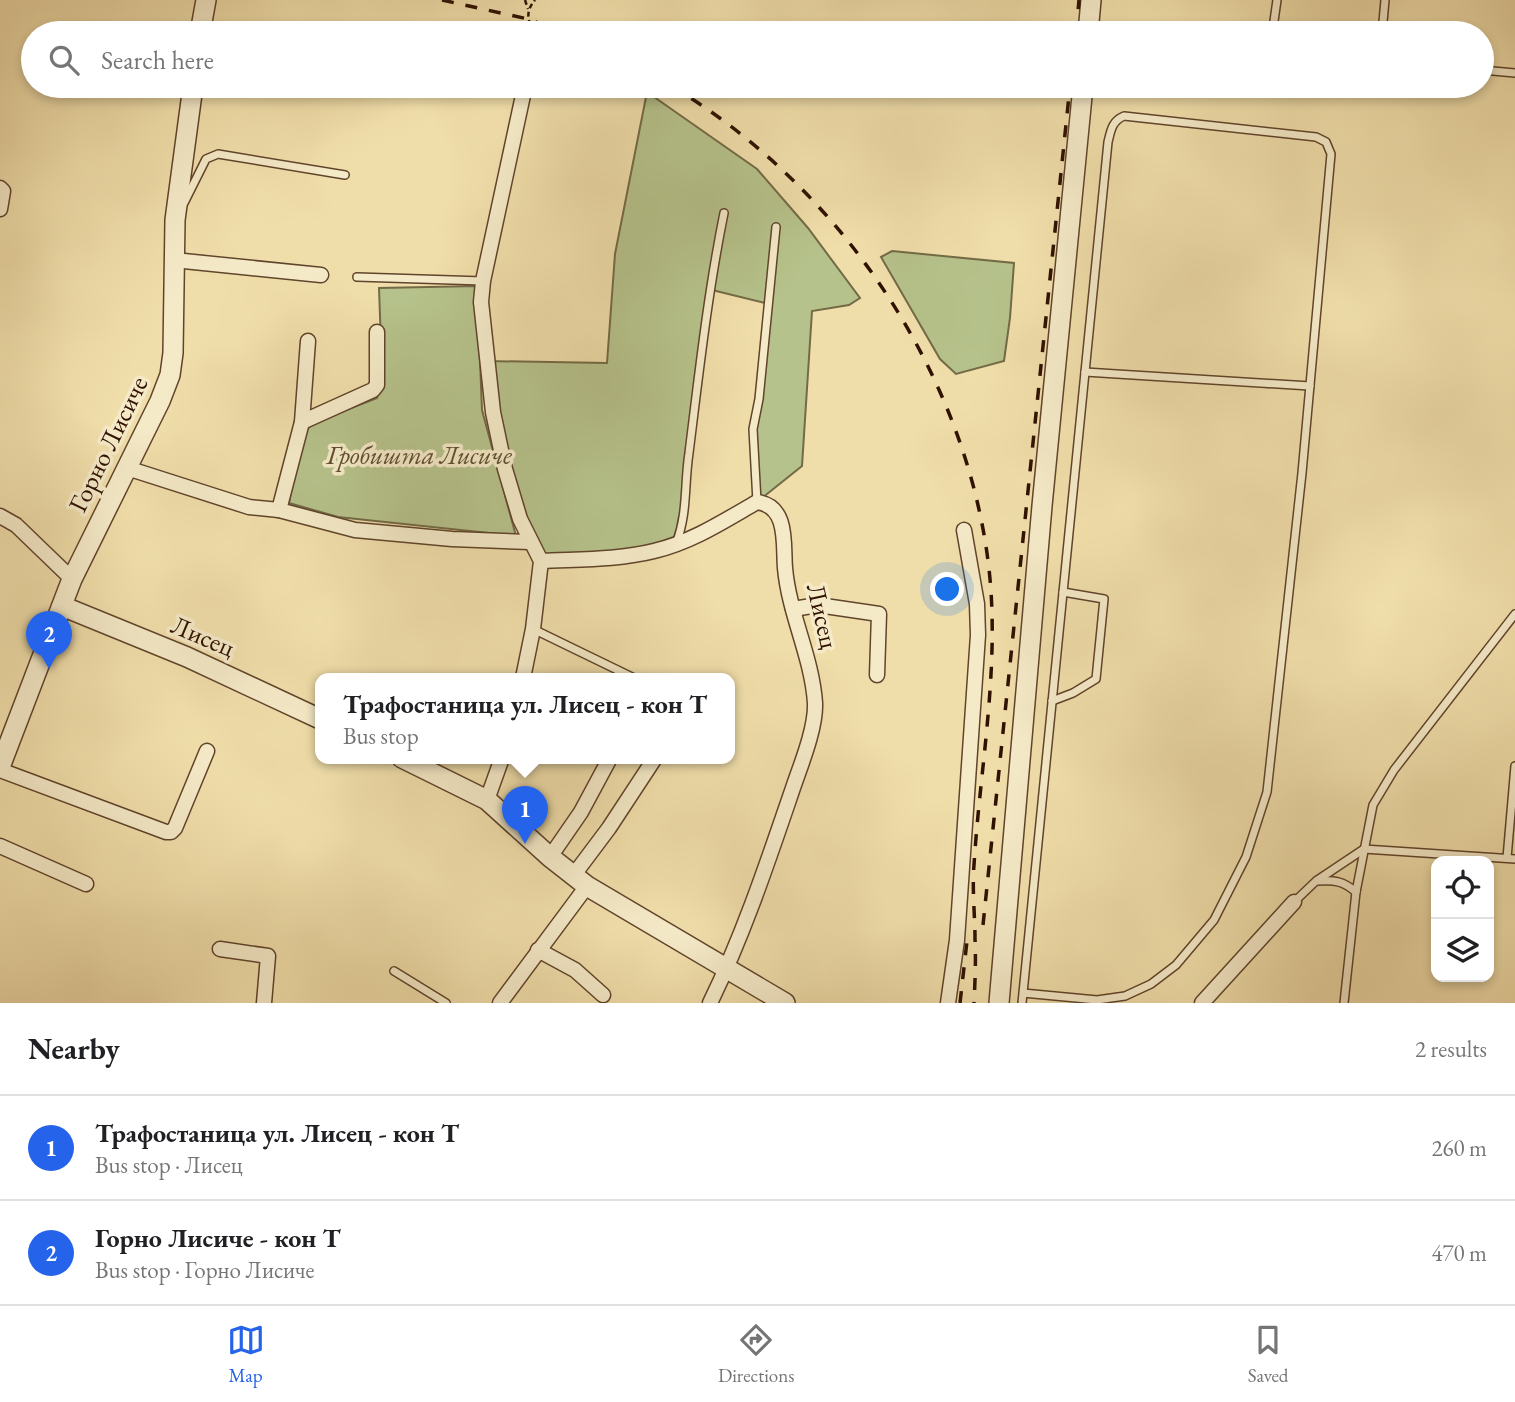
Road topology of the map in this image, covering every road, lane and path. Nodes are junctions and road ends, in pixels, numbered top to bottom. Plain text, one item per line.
1 (206, 0) edge
2 (525, 0) edge
3 (535, 0) edge
4 (1091, 0) edge
5 (1277, 0) edge
6 (1385, 0) edge
7 (528, 9) junction
8 (202, 21) edge
9 (529, 21) edge
10 (1089, 21) edge
11 (1276, 21) edge
12 (1383, 21) edge
13 (1494, 71) edge
14 (1515, 73) edge
15 (191, 98) edge
16 (522, 98) edge
17 (1082, 98) edge
18 (345, 175) dead end
19 (0, 188) edge
20 (0, 209) edge
21 (724, 213) dead end
22 (176, 219) junction
23 (776, 227) dead end
24 (174, 260) junction
25 (321, 275) dead end
26 (357, 277) dead end
27 (483, 281) junction
28 (377, 332) dead end
29 (307, 341) dead end
30 (1085, 372) junction
31 (1310, 386) junction
32 (302, 422) junction
33 (127, 468) junction
34 (757, 502) junction
35 (279, 510) junction
36 (0, 516) edge
37 (964, 530) dead end
38 (530, 542) junction
39 (676, 544) junction
40 (541, 561) junction
41 (72, 579) junction
42 (1063, 592) junction
43 (62, 606) junction
44 (793, 609) junction
45 (1515, 614) edge
46 (533, 629) junction
47 (524, 673) edge
48 (624, 673) edge
49 (877, 676) dead end
50 (1052, 701) junction
51 (315, 717) edge
52 (4, 745) edge
53 (207, 751) dead end
54 (414, 764) edge
55 (500, 764) edge
56 (607, 764) edge
57 (651, 764) edge
58 (1515, 766) edge
59 (0, 768) edge
60 (487, 800) junction
61 (0, 846) edge
62 (1364, 849) junction
63 (550, 857) junction
64 (1511, 858) edge
65 (580, 881) junction
66 (1316, 881) junction
67 (86, 884) dead end
68 (1356, 892) junction
69 (1294, 902) joint
70 (220, 949) dead end
71 (538, 950) junction
72 (726, 970) junction
73 (394, 971) dead end
74 (1023, 993) junction
75 (603, 995) dead end
76 (264, 1003) edge
77 (446, 1003) edge
78 (500, 1003) edge
79 (709, 1003) edge
80 (785, 1003) edge
81 (948, 1003) edge
82 (999, 1003) edge
83 (1022, 1003) edge
84 (1202, 1003) edge
85 (1344, 1003) edge

1 - 8 street
2 - 7 path
3 - 7 path
4 - 10 street
5 - 11 lane
6 - 12 lane
7 - 9 path
13 - 14 lane
15 - 22 street, Горно Лисиче
16 - 27 street
17 - 82 street
18 - 22 lane
19 - 20 street
21 - 39 lane
22 - 24 street, Горно Лисиче
23 - 34 lane
24 - 25 street
24 - 33 street, Горно Лисиче
26 - 27 lane
27 - 38 street
28 - 32 street
29 - 32 street
30 - 31 lane
30 - 31 lane
30 - 42 lane
31 - 74 lane
32 - 35 street
33 - 35 street
33 - 41 street, Горно Лисиче
34 - 39 street
34 - 44 street, Лисец
35 - 38 street
36 - 41 street
37 - 81 street
38 - 40 street
39 - 40 street
40 - 46 street
41 - 43 street, Горно Лисиче
42 - 50 lane
42 - 50 lane
43 - 51 street, Лисец
43 - 52 street, Горно Лисиче
44 - 49 street
44 - 72 street, Лисец
45 - 62 lane
46 - 47 street
46 - 48 lane
50 - 74 lane
52 - 59 street, Горно Лисиче
53 - 59 street
54 - 60 street
55 - 60 street
56 - 63 street
57 - 65 street
58 - 64 lane
60 - 63 street
61 - 67 street
62 - 64 lane
62 - 66 lane
62 - 68 lane
63 - 65 street
65 - 71 street
65 - 72 street
66 - 68 lane
66 - 69 lane
68 - 85 lane
69 - 84 street
70 - 76 street
71 - 75 street
71 - 78 street
72 - 79 street, Лисец
72 - 80 street
73 - 77 lane
74 - 83 lane

